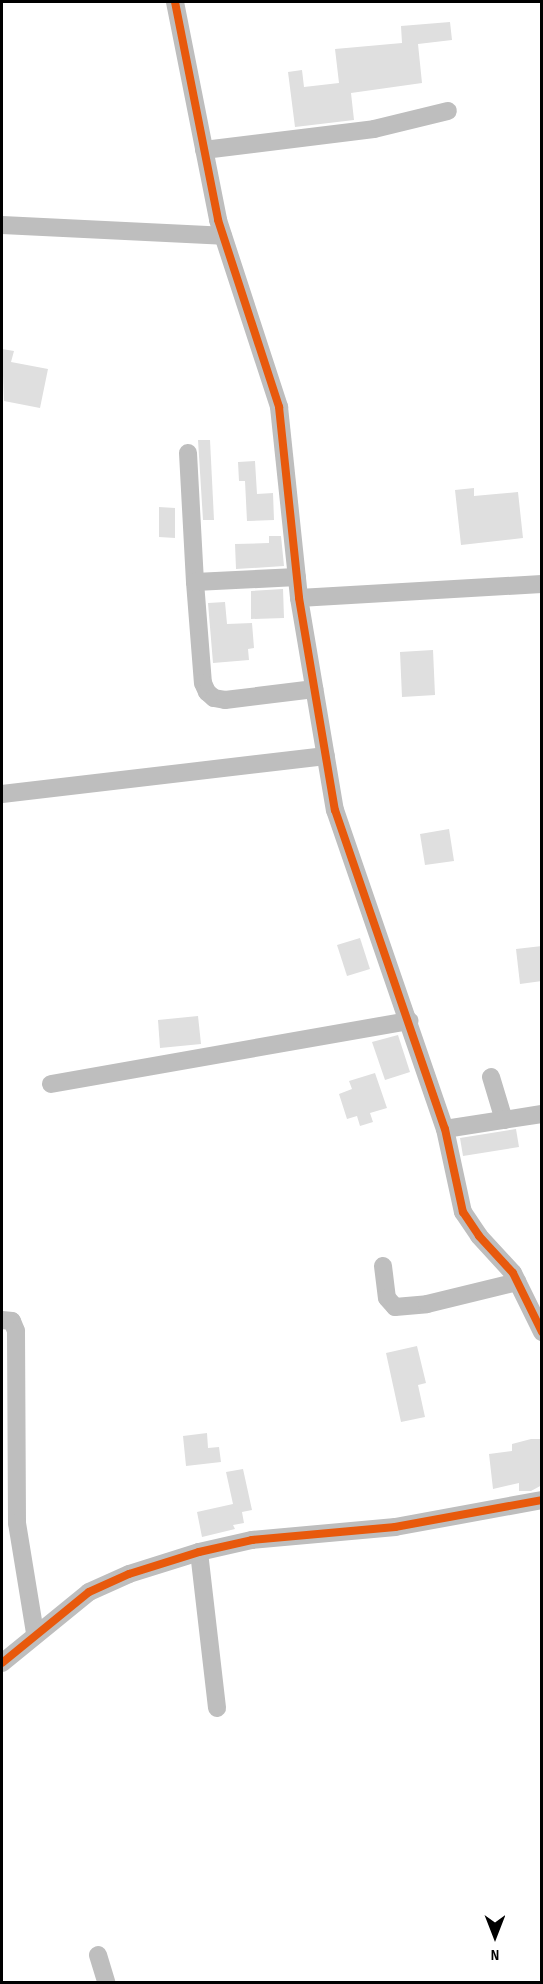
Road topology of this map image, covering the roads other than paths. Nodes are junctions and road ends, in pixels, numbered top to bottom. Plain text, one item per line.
1 (175, 2) edge
2 (448, 111) dead end
3 (204, 150) junction
4 (2, 225) edge
5 (223, 236) junction
6 (188, 453) dead end
7 (297, 577) junction
8 (195, 582) junction
9 (542, 584) edge
10 (299, 598) junction
11 (314, 689) junction
12 (326, 756) junction
13 (2, 794) edge
14 (410, 1021) junction
15 (491, 1077) dead end
16 (51, 1084) dead end
17 (542, 1114) edge
18 (504, 1120) junction
19 (445, 1128) junction
20 (383, 1266) dead end
21 (517, 1282) junction
22 (2, 1320) edge
23 (542, 1332) edge
24 (542, 1500) edge
25 (199, 1552) junction
26 (35, 1633) junction
27 (2, 1663) edge
28 (217, 1708) dead end
29 (98, 1955) dead end
30 (106, 1983) edge

1 - 3 street
2 - 3 street
3 - 5 street
4 - 5 street
5 - 7 street
6 - 8 street
7 - 8 street
7 - 10 street
8 - 11 street
9 - 10 street
10 - 11 street
11 - 12 street
12 - 13 street
12 - 14 street
14 - 16 street
14 - 19 street
15 - 18 street
17 - 18 street
18 - 19 street
19 - 21 street
20 - 21 street
21 - 23 street
22 - 26 street
24 - 25 street
25 - 26 street
25 - 28 street
26 - 27 street
29 - 30 street

